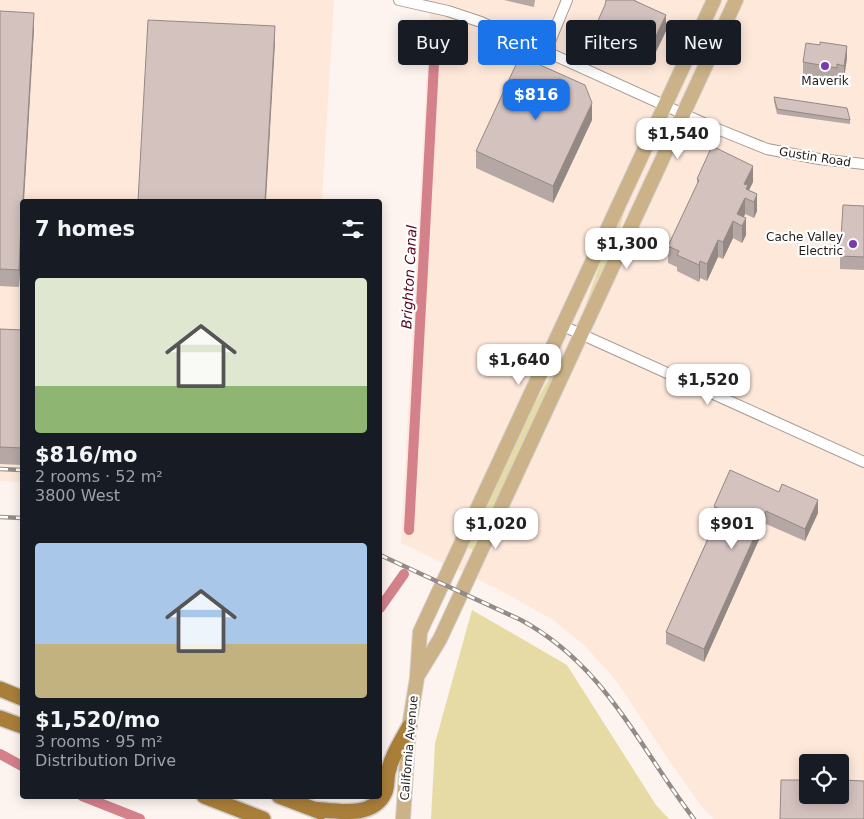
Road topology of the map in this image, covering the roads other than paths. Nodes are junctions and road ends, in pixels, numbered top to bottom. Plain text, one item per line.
1 (399, 0) edge
2 (567, 0) edge
3 (714, 0) edge
4 (736, 0) edge
5 (478, 22) edge
6 (556, 27) edge
7 (556, 56) edge
8 (665, 106) junction
9 (684, 115) junction
10 (864, 164) edge
11 (563, 326) junction
12 (581, 334) junction
13 (864, 462) edge
14 (417, 678) junction
15 (0, 689) edge
16 (20, 697) edge
17 (0, 718) edge
18 (20, 725) edge
19 (409, 727) junction
20 (382, 796) edge
21 (212, 799) edge
22 (287, 799) edge
23 (380, 799) edge
24 (313, 809) junction
25 (263, 819) edge
26 (339, 819) edge
27 (403, 819) edge

1 - 5 street, Gustin Road
2 - 6 street
3 - 8 main road, California Avenue
4 - 9 main road, California Avenue
7 - 8 street, Gustin Road
8 - 9 street, Gustin Road
8 - 11 main road, California Avenue
9 - 10 street, Gustin Road
9 - 12 main road, California Avenue
11 - 12 street
11 - 14 main road, California Avenue
12 - 13 street
12 - 14 main road, California Avenue
14 - 19 main road, California Avenue
15 - 16 highway
17 - 18 highway
19 - 20 highway
19 - 27 main road, California Avenue
21 - 25 highway
22 - 24 highway
23 - 24 highway
24 - 26 highway

